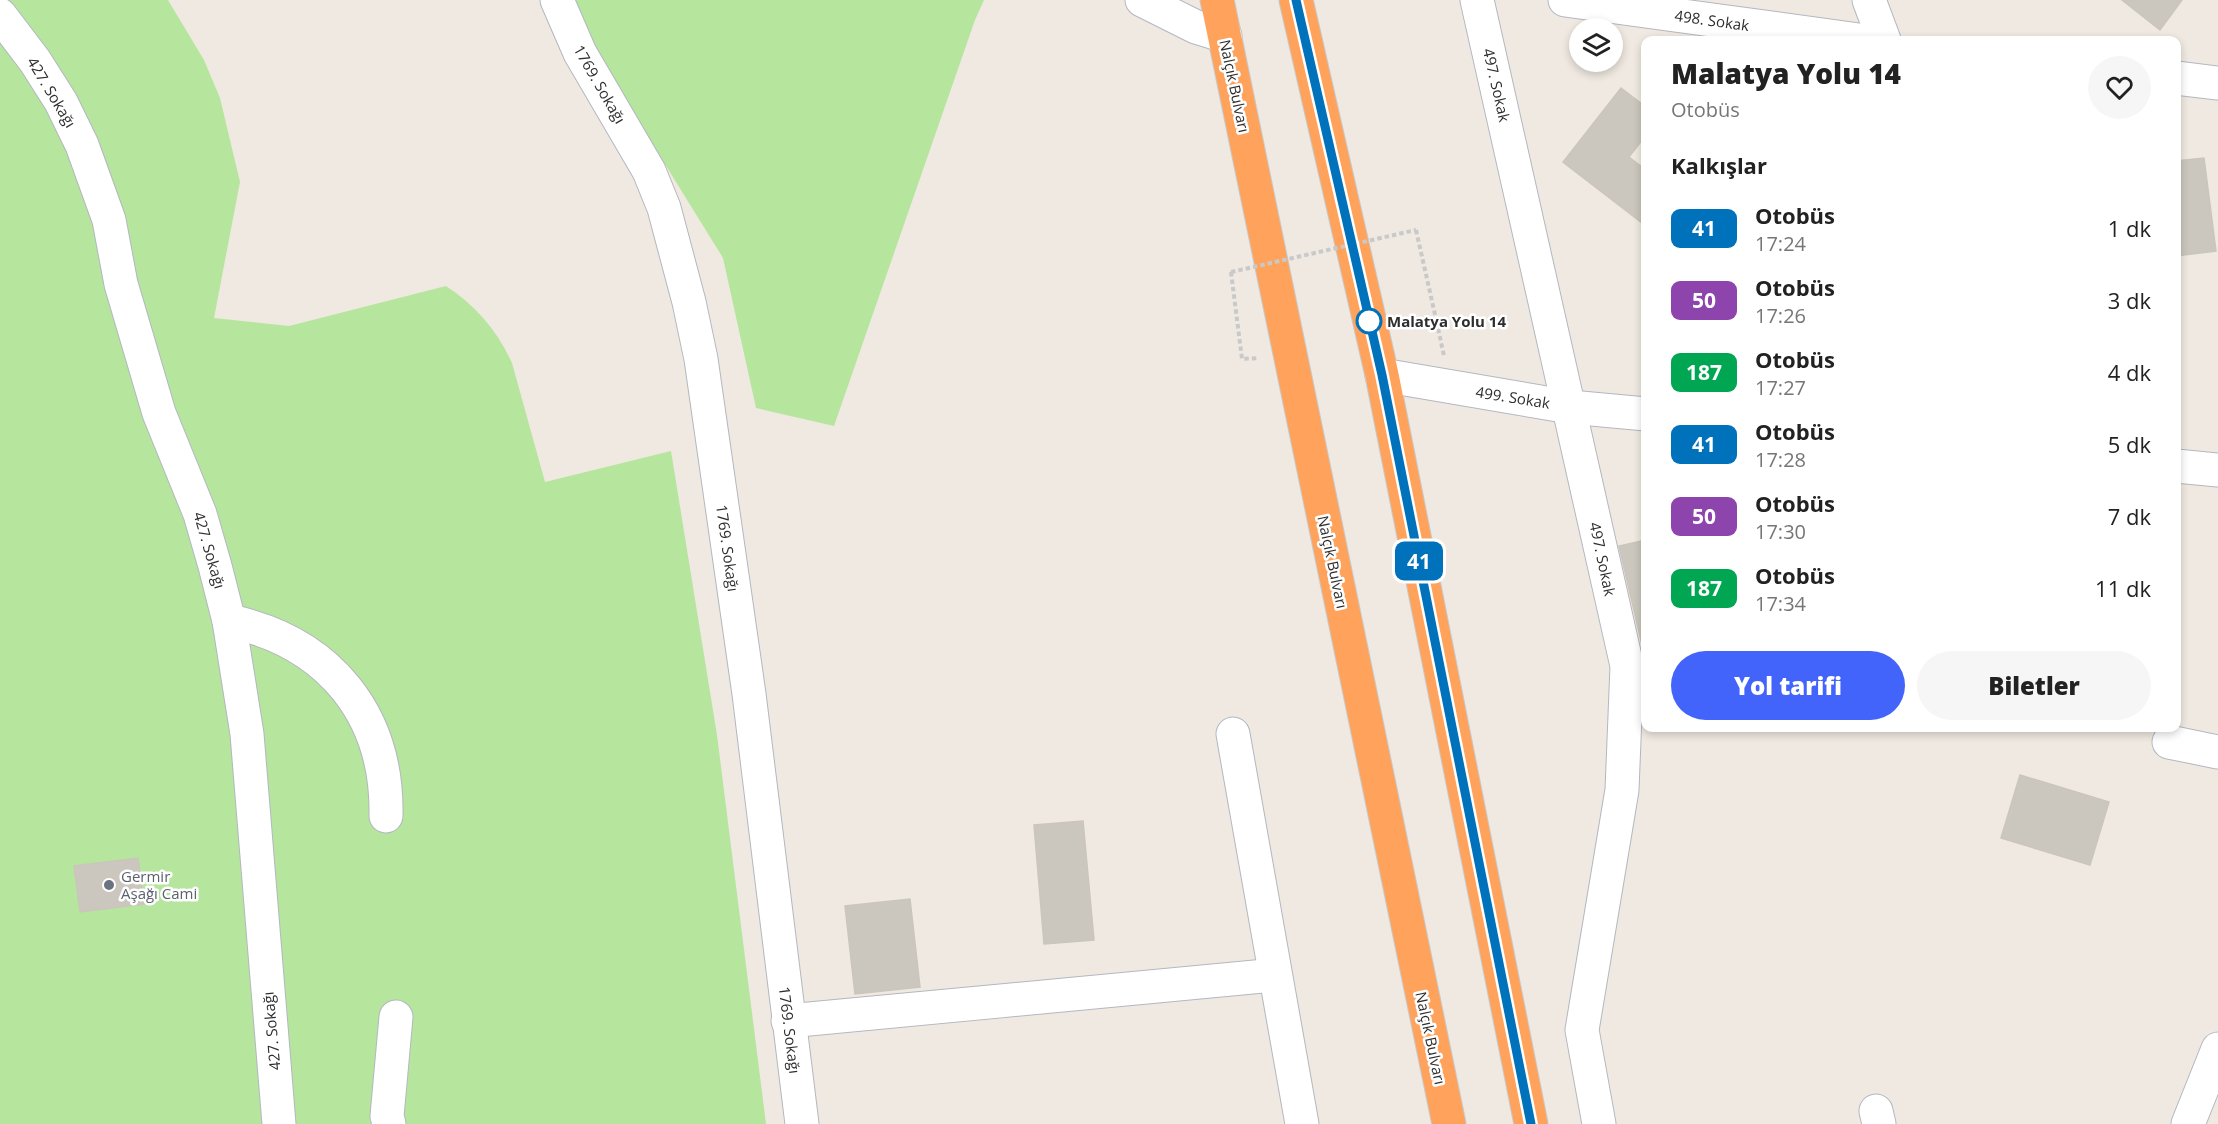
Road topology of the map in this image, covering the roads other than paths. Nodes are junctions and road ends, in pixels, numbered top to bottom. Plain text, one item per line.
1 (556, 0) edge
2 (1142, 0) edge
3 (1217, 0) edge
4 (1296, 0) edge
5 (1477, 0) edge
6 (1564, 0) edge
7 (1869, 0) edge
8 (0, 15) edge
9 (1225, 36) junction
10 (1829, 36) edge
11 (1882, 36) edge
12 (2181, 79) edge
13 (2218, 83) edge
14 (1382, 375) junction
15 (1570, 407) junction
16 (1641, 414) edge
17 (2181, 467) edge
18 (2218, 471) edge
19 (229, 621) junction
20 (1233, 734) dead end
21 (2169, 742) dead end
22 (2218, 752) edge
23 (386, 816) dead end
24 (1275, 975) junction
25 (396, 1017) dead end
26 (788, 1021) junction
27 (2218, 1049) edge
28 (279, 1124) edge
29 (389, 1124) edge
30 (802, 1124) edge
31 (1302, 1124) edge
32 (1449, 1124) edge
33 (1531, 1124) edge
34 (1599, 1124) edge
35 (2188, 1124) edge

1 - 26 street, 1769. Sokağı
2 - 9 street
3 - 9 highway, Nalçık Bulvarı
4 - 14 highway
5 - 15 street, 497. Sokak
6 - 10 street, 498. Sokak
7 - 11 street
8 - 19 street, 427. Sokağı
9 - 32 highway, Nalçık Bulvarı
12 - 13 street
14 - 15 street, 499. Sokak
14 - 33 highway
15 - 16 street, 499. Sokak
15 - 34 street, 497. Sokak
17 - 18 street
19 - 23 street
19 - 28 street, 427. Sokağı
20 - 24 street
21 - 22 street
24 - 26 street
24 - 31 street
25 - 29 street
26 - 30 street, 1769. Sokağı
27 - 35 street

